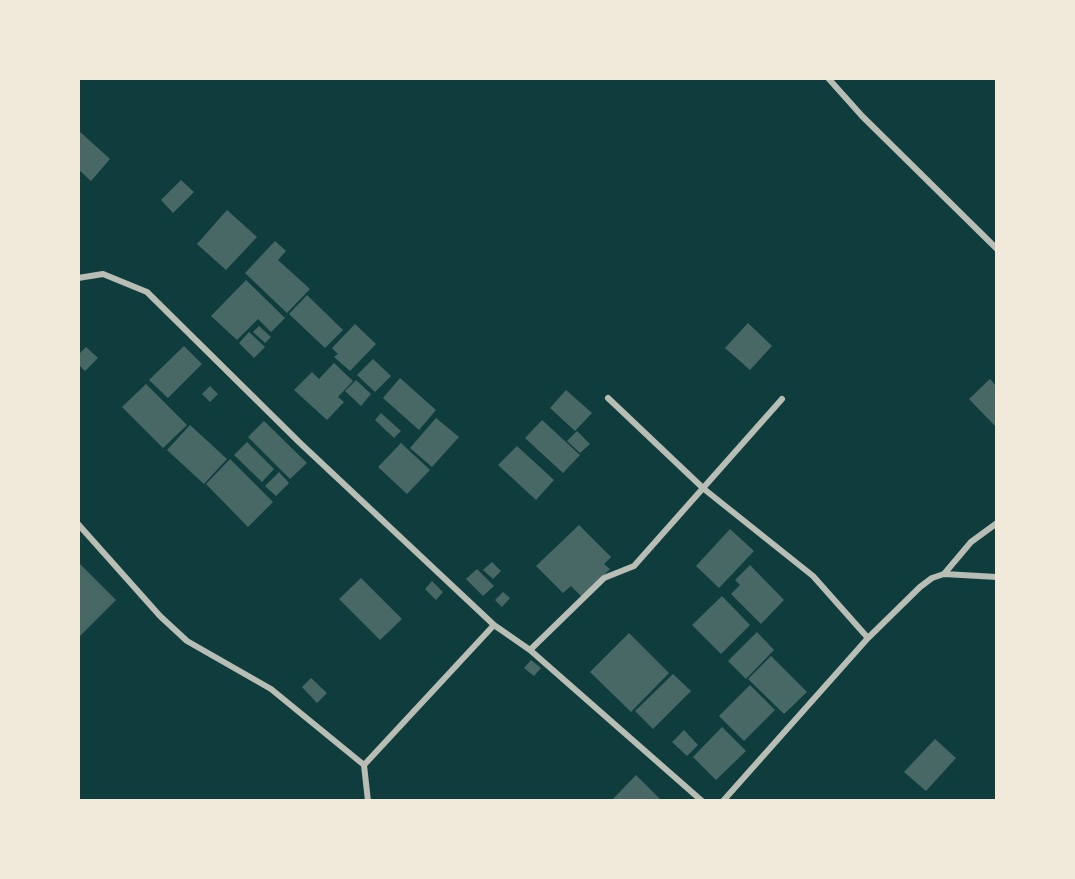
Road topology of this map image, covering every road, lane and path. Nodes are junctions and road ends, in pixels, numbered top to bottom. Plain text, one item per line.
1 (828, 78) edge
2 (997, 249) edge
3 (78, 278) edge
4 (608, 398) dead end
5 (782, 399) dead end
6 (704, 489) junction
7 (997, 523) edge
8 (78, 524) edge
9 (944, 574) junction
10 (997, 577) edge
11 (494, 625) junction
12 (868, 638) junction
13 (530, 650) junction
14 (364, 765) junction
15 (368, 801) edge
16 (702, 801) edge
17 (723, 801) edge

1 - 2 street
3 - 11 street
4 - 6 street
5 - 6 street
6 - 12 street
6 - 13 street
7 - 9 street
8 - 14 street
9 - 10 street
9 - 12 street
11 - 13 street
11 - 14 street
12 - 17 street
13 - 16 street
14 - 15 street

